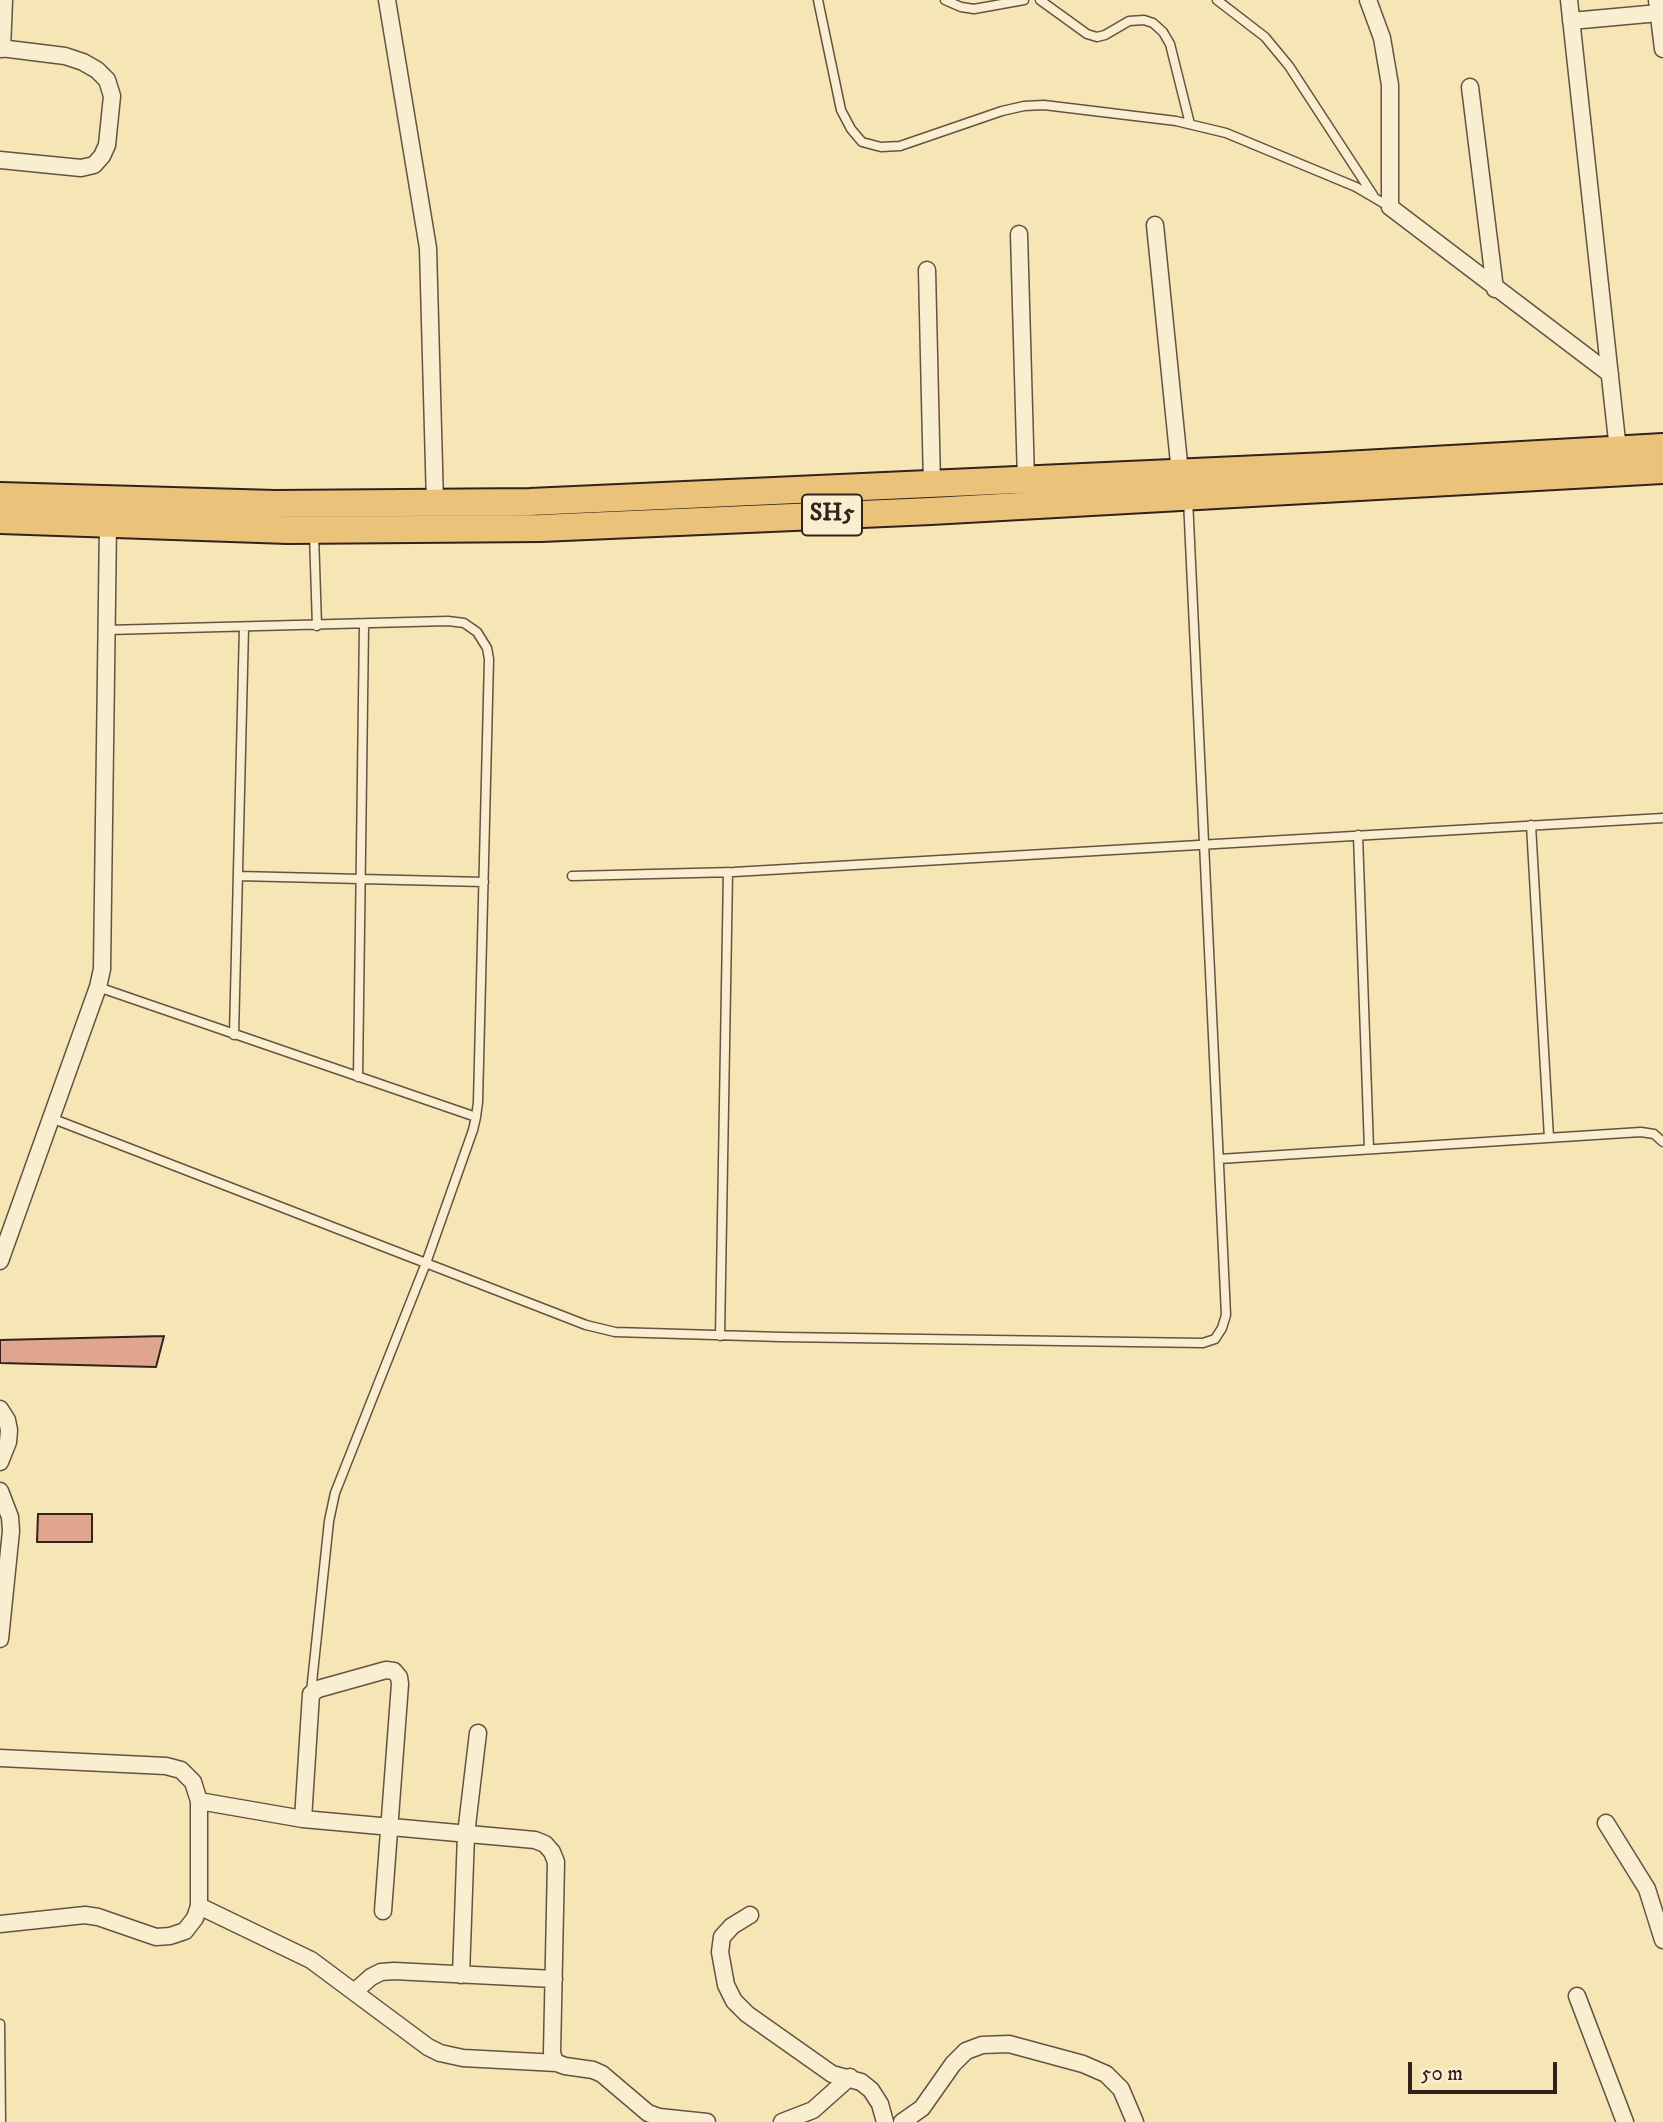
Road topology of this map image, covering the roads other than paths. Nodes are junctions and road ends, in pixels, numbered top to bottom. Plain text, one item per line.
1 (4, 0) edge
2 (387, 0) edge
3 (818, 0) edge
4 (945, 0) edge
5 (1024, 0) edge
6 (1040, 0) edge
7 (1217, 0) edge
8 (1368, 0) edge
9 (1569, 0) edge
10 (1658, 7) edge
11 (1571, 21) junction
12 (1, 48) edge
13 (1663, 48) edge
14 (1470, 87) dead end
15 (1190, 124) junction
16 (0, 160) edge
17 (1373, 196) junction
18 (1390, 207) junction
19 (1155, 225) dead end
20 (1019, 234) dead end
21 (927, 270) dead end
22 (1496, 289) junction
23 (1610, 374) junction
24 (1663, 447) edge
25 (1618, 450) junction
26 (1663, 470) edge
27 (1026, 480) junction
28 (1185, 481) junction
29 (932, 484) junction
30 (0, 496) edge
31 (435, 503) junction
32 (0, 520) edge
33 (108, 524) junction
34 (314, 530) junction
35 (364, 625) junction
36 (317, 626) junction
37 (244, 627) junction
38 (107, 630) junction
39 (1663, 818) edge
40 (1531, 825) junction
41 (1358, 835) junction
42 (1204, 844) junction
43 (728, 872) junction
44 (238, 876) junction
45 (572, 876) dead end
46 (362, 879) junction
47 (484, 882) junction
48 (98, 988) junction
49 (234, 1035) junction
50 (358, 1077) junction
51 (476, 1117) junction
52 (51, 1118) junction
53 (1549, 1138) junction
54 (1663, 1142) edge
55 (1369, 1149) junction
56 (1219, 1159) junction
57 (0, 1261) edge
58 (426, 1263) junction
59 (720, 1336) junction
60 (0, 1409) edge
61 (0, 1462) edge
62 (0, 1491) edge
63 (0, 1639) edge
64 (311, 1694) junction
65 (478, 1733) dead end
66 (0, 1758) edge
67 (199, 1801) junction
68 (303, 1819) junction
69 (1605, 1823) dead end
70 (390, 1827) junction
71 (466, 1834) junction
72 (200, 1906) junction
73 (383, 1911) dead end
74 (750, 1915) dead end
75 (0, 1924) edge
76 (1663, 1940) edge
77 (461, 1975) junction
78 (554, 1979) junction
79 (354, 1992) junction
80 (1577, 1996) dead end
81 (0, 2024) edge
82 (557, 2063) junction
83 (850, 2077) junction
84 (1, 2122) edge
85 (707, 2122) edge
86 (782, 2122) edge
87 (885, 2122) edge
88 (902, 2122) edge
89 (1135, 2122) edge
90 (1625, 2122) edge

1 - 12 street
2 - 31 street
3 - 15 lane
4 - 5 lane
6 - 15 lane
7 - 17 lane
8 - 18 street
9 - 11 street
10 - 11 street
10 - 13 street
11 - 23 street
12 - 16 street
14 - 22 street
15 - 17 lane
17 - 18 lane
18 - 22 street
19 - 28 street
20 - 27 street
21 - 29 street
22 - 23 street
23 - 25 street
24 - 25 main road, SH5
25 - 28 main road, SH5
26 - 28 main road, SH5
27 - 28 main road, SH5
27 - 29 main road, SH5
28 - 34 main road, SH5
28 - 42 lane
29 - 31 main road, SH5
30 - 31 main road, SH5
32 - 33 main road, SH5
33 - 34 main road, SH5
33 - 38 street
34 - 36 lane
35 - 36 lane
35 - 46 lane
35 - 47 lane
36 - 37 lane
37 - 38 lane
37 - 44 lane
38 - 48 street
39 - 40 lane
40 - 41 lane
40 - 53 lane
41 - 42 lane
41 - 55 lane
42 - 43 lane
42 - 56 lane
43 - 45 lane
43 - 59 lane
44 - 46 lane
44 - 49 lane
46 - 47 lane
46 - 50 lane
47 - 51 lane
48 - 49 lane
48 - 52 street
49 - 50 lane
50 - 51 lane
51 - 58 lane
52 - 57 street
52 - 58 lane
53 - 54 lane
53 - 55 lane
55 - 56 lane
56 - 59 lane
58 - 59 lane
58 - 64 lane
60 - 61 street
62 - 63 street
64 - 68 street
64 - 70 street
65 - 71 street
66 - 67 street
67 - 68 street
67 - 72 street
68 - 70 street
69 - 76 street
70 - 71 street
70 - 73 street
71 - 77 street
71 - 78 street
72 - 75 street
72 - 79 street
74 - 83 street
77 - 78 street
77 - 79 street
78 - 82 street
79 - 82 street
80 - 90 street
81 - 84 lane
82 - 85 street
83 - 86 street
83 - 87 street
88 - 89 street

